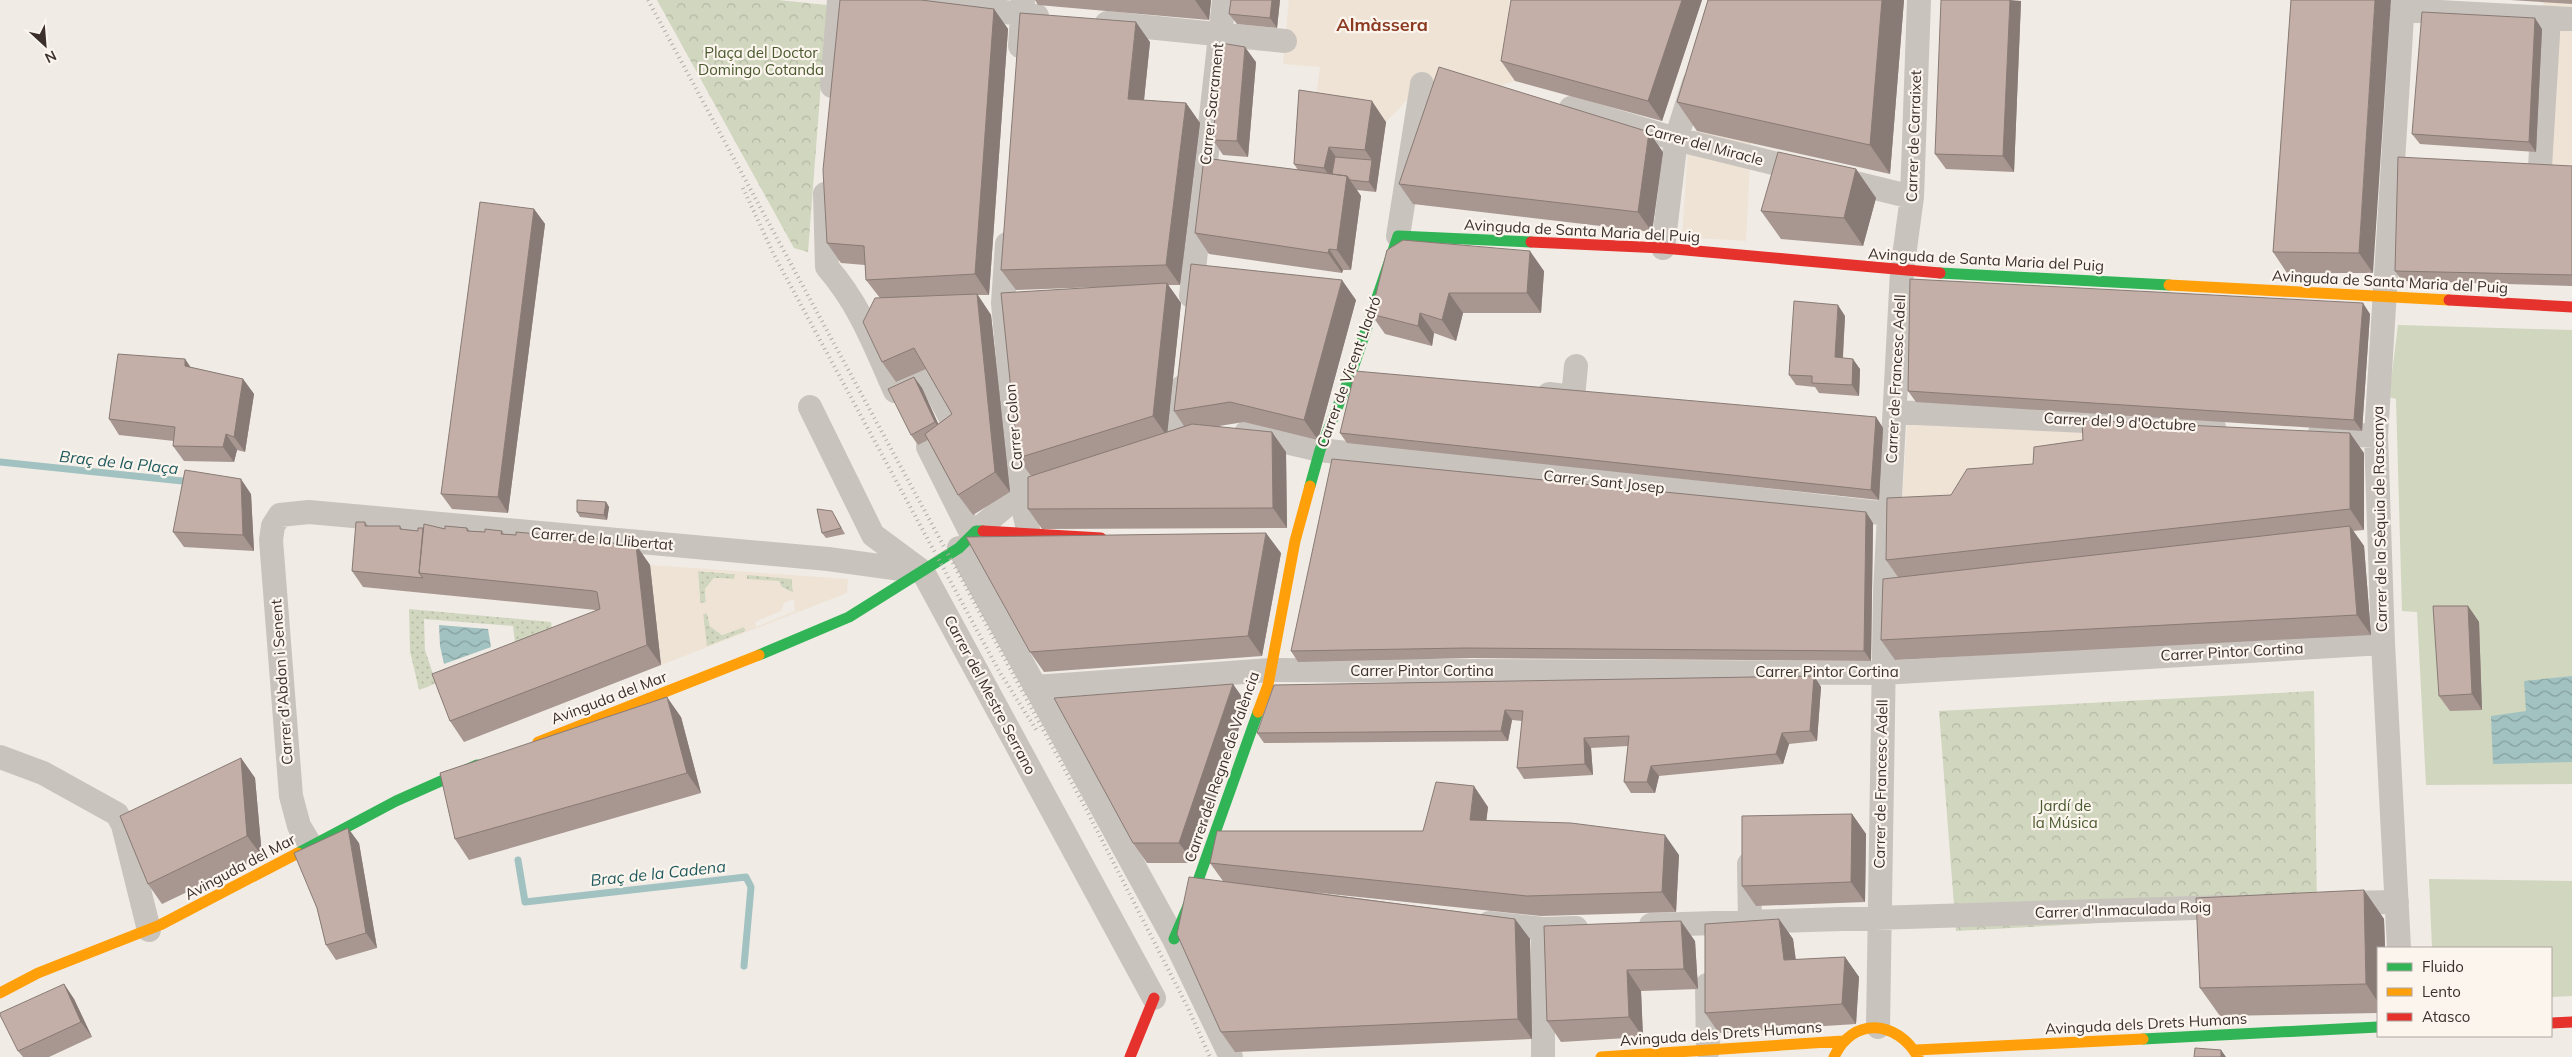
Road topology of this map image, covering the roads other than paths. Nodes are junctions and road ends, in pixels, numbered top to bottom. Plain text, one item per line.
1 (839, 0) edge
2 (908, 0) edge
3 (1224, 0) edge
4 (1919, 0) edge
5 (2402, 5) edge
6 (1022, 7) edge
7 (2549, 18) junction
8 (2572, 19) edge
9 (1220, 34) junction
10 (1285, 41) dead end
11 (1018, 65) edge
12 (1699, 65) edge
13 (1422, 84) dead end
14 (1554, 103) edge
15 (831, 107) edge
16 (1676, 139) junction
17 (2516, 166) edge
18 (2540, 167) junction
19 (2564, 169) edge
20 (826, 176) edge
21 (1912, 197) junction
22 (1008, 224) edge
23 (1398, 236) junction
24 (1664, 248) junction
25 (1902, 271) junction
26 (2384, 297) junction
27 (1029, 302) edge
28 (1184, 302) dead end
29 (994, 304) junction
30 (2572, 307) edge
31 (1184, 364) edge
32 (1576, 366) dead end
33 (1525, 392) edge
34 (810, 407) dead end
35 (1895, 412) junction
36 (2237, 428) edge
37 (2297, 431) edge
38 (1228, 432) edge
39 (2376, 436) junction
40 (1202, 437) edge
41 (1320, 450) junction
42 (1075, 471) edge
43 (1020, 494) junction
44 (1889, 514) junction
45 (280, 515) joint
46 (1030, 534) junction
47 (969, 538) junction
48 (1116, 538) edge
49 (1291, 541) joint
50 (923, 572) junction
51 (2383, 643) junction
52 (1271, 670) junction
53 (1882, 673) junction
54 (1035, 688) junction
55 (524, 747) edge
56 (0, 757) edge
57 (487, 762) edge
58 (311, 846) junction
59 (1749, 846) edge
60 (2397, 902) junction
61 (2317, 904) edge
62 (2254, 906) edge
63 (1879, 918) junction
64 (1466, 921) edge
65 (1750, 922) junction
66 (1630, 926) edge
67 (1601, 927) edge
68 (1543, 929) junction
69 (149, 930) junction
70 (1174, 939) junction
71 (1707, 943) junction
72 (2399, 947) edge
73 (8, 975) dead end
74 (26, 977) junction
75 (0, 993) edge
76 (1154, 998) joint
77 (2572, 1022) edge
78 (2552, 1023) edge
79 (1878, 1026) junction
80 (2377, 1027) edge
81 (1843, 1041) junction
82 (1708, 1050) junction
83 (1917, 1054) edge
84 (1133, 1056) edge
85 (1231, 1057) edge
86 (1543, 1057) edge
87 (1601, 1057) edge
88 (1834, 1057) edge

1 - 15 street
2 - 6 street
3 - 9 street, Carrer Sacrament
4 - 21 street, Carrer de Carraixet
5 - 7 street
5 - 26 street, Carrer de la Sèquia de Rascanya
6 - 9 street
6 - 11 street
7 - 8 street
7 - 18 street
9 - 10 street
9 - 28 street, Carrer Sacrament
12 - 16 street
13 - 23 street, Carrer de Vicent Lladró
14 - 16 street, Carrer del Miracle
16 - 21 street, Carrer del Miracle
16 - 24 street
17 - 18 street
18 - 19 street
20 - 47 street
21 - 25 street, Carrer de Carraixet
22 - 29 street, Carrer Colon
23 - 24 street, Avinguda de Santa Maria del Puig
23 - 41 street, Carrer de Vicent Lladró
24 - 25 street, Avinguda de Santa Maria del Puig
25 - 26 street, Avinguda de Santa Maria del Puig
25 - 35 street, Carrer de Francesc Adell
26 - 30 street, Avinguda de Santa Maria del Puig
26 - 39 street, Carrer de la Sèquia de Rascanya
27 - 29 street
29 - 43 street, Carrer Colon
31 - 40 street
32 - 33 street
34 - 50 street, Carrer del Mestre Serrano
35 - 36 street, Carrer del 9 d'Octubre
35 - 44 street, Carrer de Francesc Adell
37 - 39 street
38 - 41 street, Carrer Sant Josep
39 - 51 street, Carrer de la Sèquia de Rascanya
41 - 44 street, Carrer Sant Josep
41 - 49 street, Carrer de Vicent Lladró
42 - 43 street
43 - 46 street, Carrer Colon
43 - 47 street
44 - 53 street, Carrer de Francesc Adell
45 - 50 street, Carrer de la Llibertat
45 - 58 street, Carrer d'Abdon i Senent
46 - 47 street
46 - 48 street
47 - 50 street, Avinguda del Mar
47 - 54 street
49 - 52 street, Carrer del Regne de València
50 - 55 street, Avinguda del Mar
50 - 76 street, Carrer del Mestre Serrano
51 - 53 street, Carrer Pintor Cortina
51 - 60 street, Carrer de la Sèquia de Rascanya
52 - 53 street, Carrer Pintor Cortina
52 - 54 street, Carrer Pintor Cortina
52 - 70 street, Carrer del Regne de València
53 - 63 street, Carrer de Francesc Adell
54 - 70 street
56 - 69 street
57 - 58 street, Avinguda del Mar
58 - 69 street, Avinguda del Mar
59 - 65 street
60 - 61 street
60 - 72 street, Carrer de la Sèquia de Rascanya
62 - 63 street, Carrer d'Inmaculada Roig
63 - 65 street, Carrer d'Inmaculada Roig
63 - 79 street, Carrer de Francesc Adell
64 - 68 street
65 - 71 street, Carrer d'Inmaculada Roig
66 - 71 street, Carrer d'Inmaculada Roig
67 - 68 street
68 - 86 street
69 - 74 street, Avinguda del Mar
70 - 85 street
71 - 82 street
73 - 74 street, Avinguda del Mar
74 - 75 street, Avinguda del Mar
76 - 84 street
77 - 78 street
79 - 81 street
79 - 83 street
80 - 83 street, Avinguda dels Drets Humans
81 - 82 street, Avinguda dels Drets Humans
81 - 88 street
82 - 87 street, Avinguda dels Drets Humans

